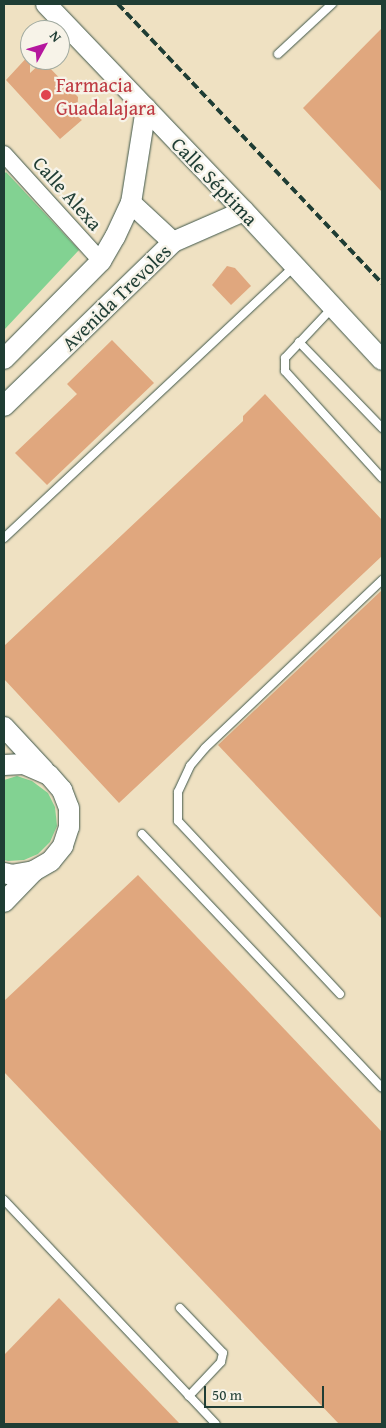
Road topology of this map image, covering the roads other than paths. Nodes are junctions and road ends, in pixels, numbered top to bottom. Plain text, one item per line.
1 (46, 4) edge
2 (332, 4) edge
3 (278, 54) dead end
4 (146, 108) junction
5 (5, 157) edge
6 (131, 202) junction
7 (244, 211) junction
8 (173, 242) junction
9 (101, 260) junction
10 (295, 266) junction
11 (333, 307) junction
12 (299, 342) junction
13 (4, 359) edge
14 (382, 360) edge
15 (4, 406) edge
16 (382, 428) edge
17 (382, 478) edge
18 (4, 538) edge
19 (382, 580) edge
20 (4, 727) edge
21 (4, 765) edge
22 (49, 775) junction
23 (142, 834) dead end
24 (34, 871) junction
25 (4, 873) edge
26 (4, 902) edge
27 (340, 994) dead end
28 (382, 1088) edge
29 (4, 1200) edge
30 (180, 1308) dead end
31 (190, 1396) junction
32 (216, 1424) edge

1 - 4 street, Calle Séptima
2 - 3 lane
4 - 6 street, Avenida Trevoles
4 - 7 street, Calle Séptima
5 - 9 street, Calle Alexa
6 - 8 street
6 - 9 street, Avenida Trevoles
7 - 8 street, Avenida Trevoles
7 - 10 street, Calle Séptima
8 - 15 street, Avenida Trevoles
9 - 13 street, Avenida Trevoles
10 - 11 street, Calle Séptima
10 - 18 lane
11 - 12 lane
11 - 14 street, Calle Séptima
12 - 16 lane
12 - 17 lane
19 - 27 lane
20 - 22 street
21 - 22 street
22 - 24 street
23 - 28 lane
24 - 25 street
24 - 26 street
29 - 31 lane
30 - 31 lane
31 - 32 lane

